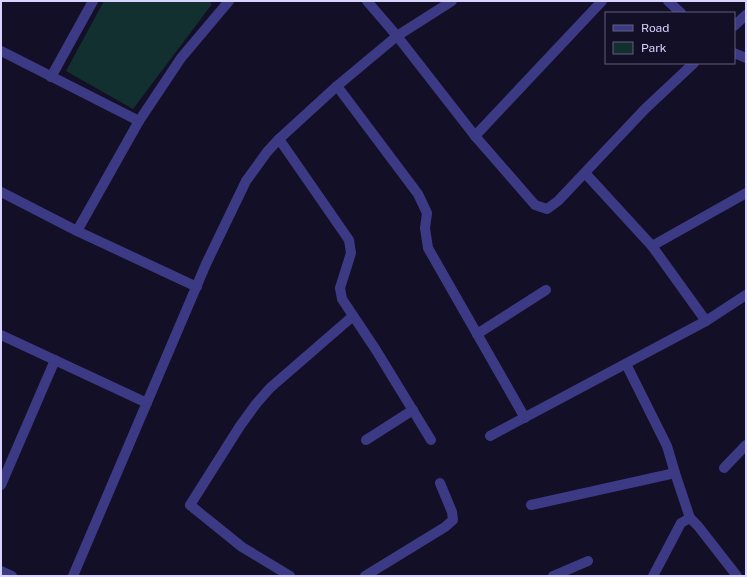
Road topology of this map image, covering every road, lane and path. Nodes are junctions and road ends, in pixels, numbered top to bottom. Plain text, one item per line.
1 (93, 1) edge
2 (228, 1) edge
3 (367, 1) edge
4 (452, 1) edge
5 (602, 1) edge
6 (668, 1) edge
7 (680, 12) edge
8 (746, 15) edge
9 (735, 25) edge
10 (397, 36) junction
11 (1, 51) edge
12 (735, 53) edge
13 (746, 58) edge
14 (693, 64) edge
15 (51, 77) junction
16 (338, 86) junction
17 (139, 121) junction
18 (474, 136) junction
19 (279, 139) junction
20 (585, 173) junction
21 (1, 192) edge
22 (746, 193) edge
23 (77, 231) junction
24 (652, 246) junction
25 (197, 286) junction
26 (546, 290) dead end
27 (746, 294) edge
28 (353, 316) junction
29 (706, 321) junction
30 (477, 334) junction
31 (1, 335) edge
32 (55, 360) junction
33 (626, 364) junction
34 (147, 403) junction
35 (413, 410) junction
36 (525, 418) junction
37 (490, 436) dead end
38 (366, 440) dead end
39 (431, 440) dead end
40 (746, 445) edge
41 (724, 468) dead end
42 (675, 473) junction
43 (440, 483) dead end
44 (1, 485) edge
45 (531, 506) dead end
46 (690, 518) junction
47 (588, 561) dead end
48 (1, 571) edge
49 (12, 576) edge
50 (73, 576) edge
51 (290, 576) edge
52 (365, 576) edge
53 (553, 576) edge
54 (653, 576) edge
55 (737, 576) edge

1 - 15 street
2 - 17 street
3 - 10 street
4 - 10 street
5 - 18 street
6 - 7 street
8 - 9 street
10 - 16 street
10 - 18 street
11 - 15 street
12 - 13 street
14 - 20 street
15 - 17 street
16 - 19 street
16 - 30 street
17 - 23 street
18 - 20 street
19 - 25 street
19 - 28 street
20 - 24 street
21 - 23 street
22 - 24 street
23 - 25 street
24 - 29 street
25 - 34 street
26 - 30 street
27 - 29 street
28 - 35 street
28 - 51 street
29 - 33 street
30 - 36 street
31 - 32 street
32 - 34 street
32 - 44 street
33 - 36 street
33 - 42 street
34 - 50 street
35 - 38 street
35 - 39 street
36 - 37 street
40 - 41 street
42 - 45 street
42 - 46 street
43 - 52 street
46 - 54 street
46 - 55 street
47 - 53 street
48 - 49 street

